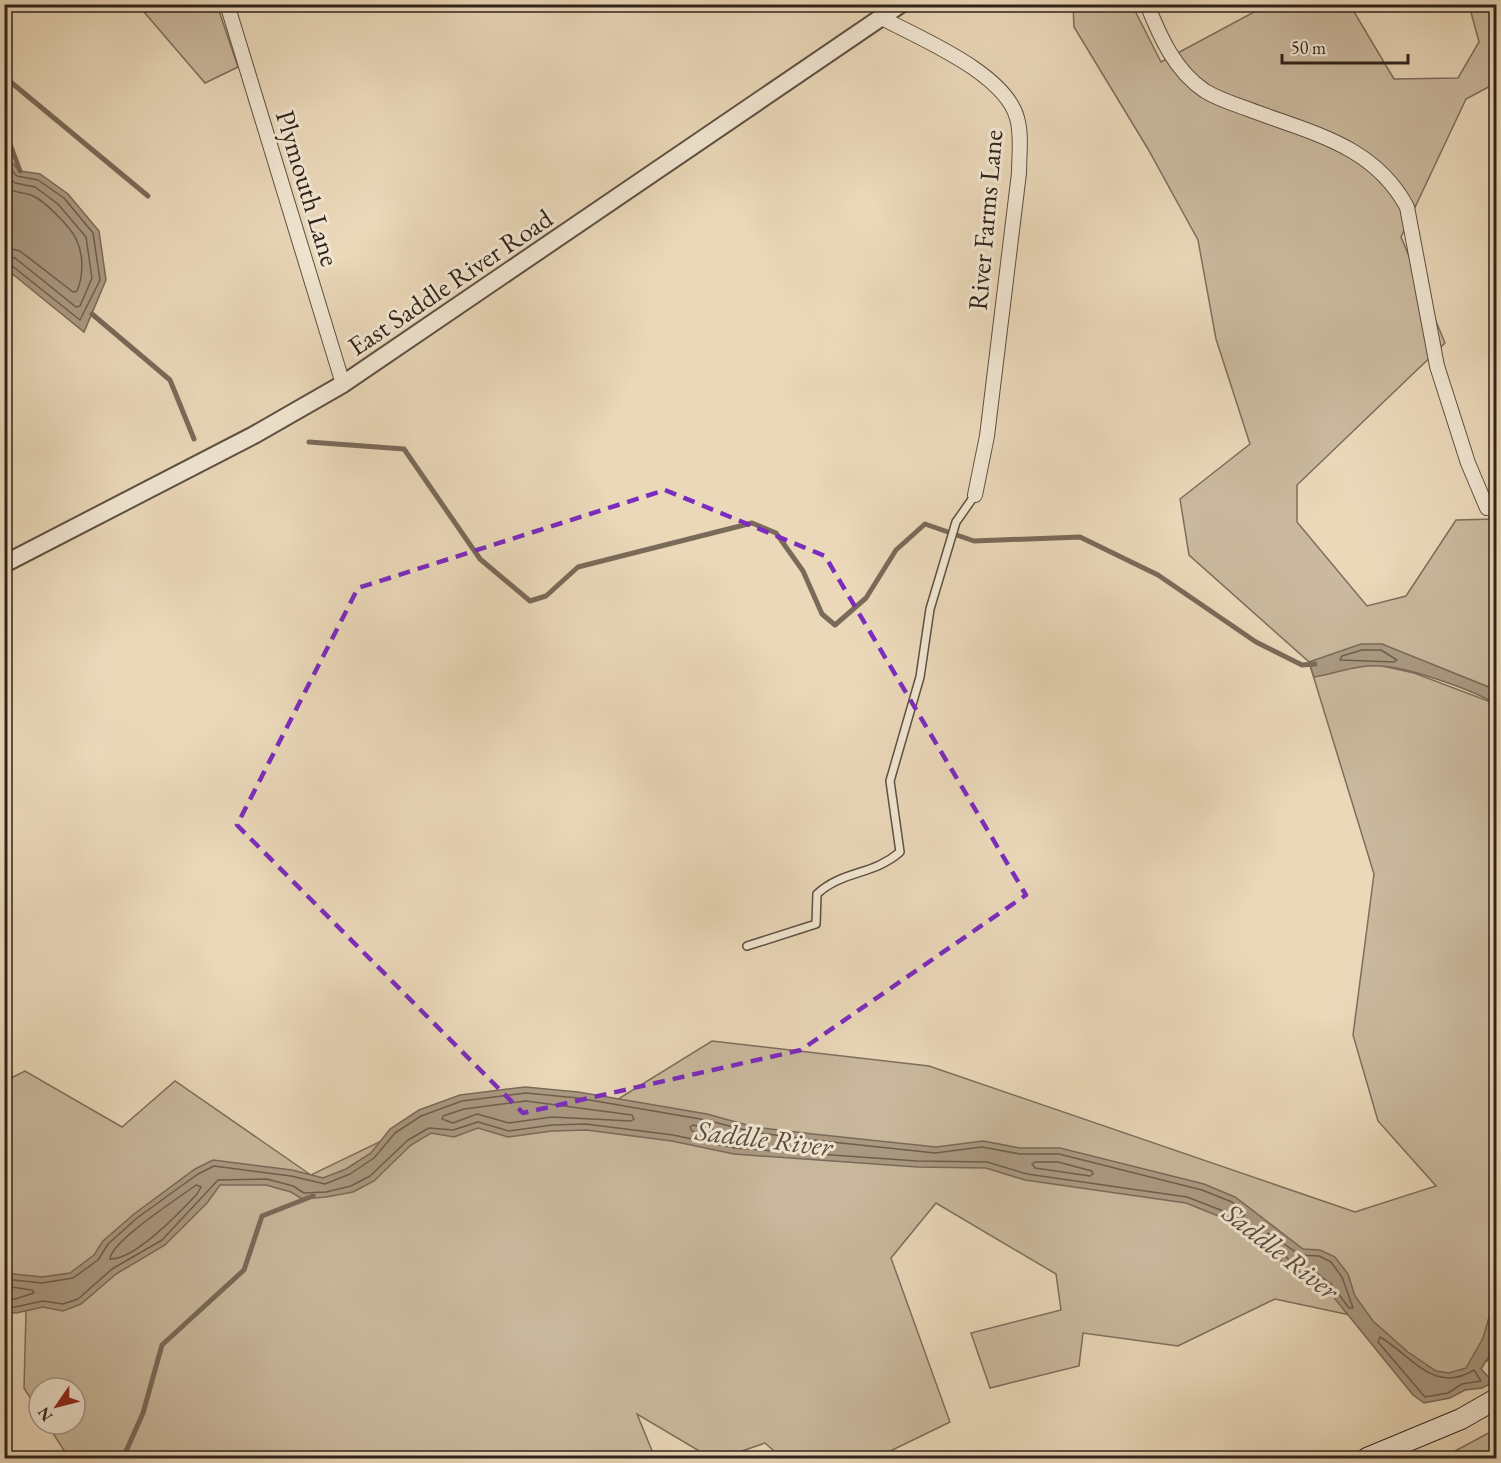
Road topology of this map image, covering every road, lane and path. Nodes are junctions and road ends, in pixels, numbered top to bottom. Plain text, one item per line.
1 (227, 4) edge
2 (901, 4) edge
3 (1147, 4) edge
4 (882, 18) junction
5 (343, 384) junction
6 (975, 495) joint
7 (1487, 508) dead end
8 (4, 564) edge
9 (747, 946) dead end
10 (1497, 1399) edge
11 (1367, 1458) edge

1 - 5 street, Plymouth Lane
2 - 4 street, East Saddle River Road
3 - 7 street
4 - 5 street, East Saddle River Road
4 - 6 street, River Farms Lane
5 - 8 street, East Saddle River Road
6 - 9 lane
10 - 11 main road

